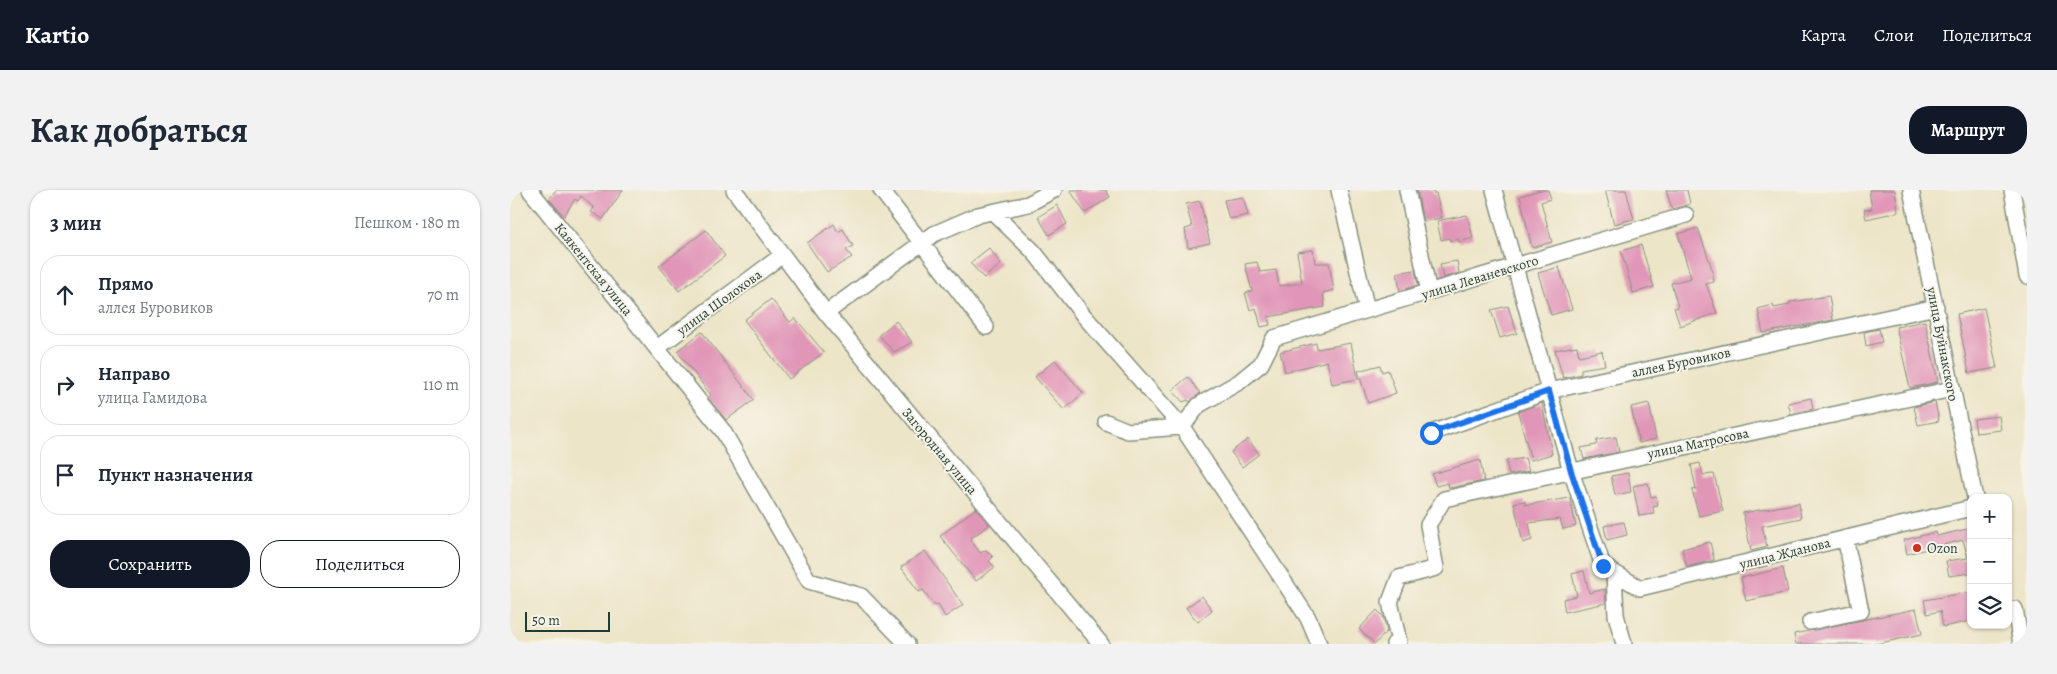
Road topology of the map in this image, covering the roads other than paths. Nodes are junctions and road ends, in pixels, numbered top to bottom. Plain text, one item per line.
1 (530, 190) edge
2 (734, 190) edge
3 (881, 190) edge
4 (1054, 190) edge
5 (1340, 190) edge
6 (1407, 190) edge
7 (1494, 190) edge
8 (1911, 190) edge
9 (2012, 190) edge
10 (993, 212) junction
11 (1686, 215) dead end
12 (923, 242) junction
13 (781, 256) junction
14 (1514, 266) junction
15 (2027, 276) edge
16 (1429, 292) junction
17 (1936, 307) junction
18 (1367, 310) junction
19 (826, 313) junction
20 (986, 327) dead end
21 (657, 348) junction
22 (1952, 389) junction
23 (1549, 391) junction
24 (1106, 422) dead end
25 (1182, 428) junction
26 (1431, 433) dead end
27 (1571, 471) junction
28 (1974, 494) edge
29 (1967, 509) edge
30 (1845, 538) junction
31 (1609, 570) junction
32 (2019, 609) edge
33 (1810, 622) dead end
34 (907, 644) edge
35 (1101, 644) edge
36 (1319, 644) edge
37 (1394, 644) edge
38 (1624, 644) edge
39 (2021, 644) edge

1 - 21 street, Каякентская улица
2 - 13 street, Загородная улица
3 - 12 street
4 - 10 street
5 - 18 street
6 - 16 street
7 - 14 street
8 - 17 street, улица Буйнакского
9 - 15 street
10 - 12 street
10 - 25 street
11 - 14 street, улица Леваневского
12 - 19 street
12 - 20 street
13 - 19 street, Загородная улица
13 - 21 street, улица Шолохова
14 - 16 street, улица Леваневского
14 - 23 street
16 - 18 street, улица Леваневского
17 - 22 street, улица Буйнакского
17 - 23 street, аллея Буровиков
18 - 25 street, улица Леваневского
19 - 35 street, Загородная улица
21 - 34 street, Каякентская улица
22 - 27 street, улица Матросова
22 - 28 street, улица Буйнакского
23 - 26 street, аллея Буровиков
23 - 27 street
24 - 25 street
25 - 36 street
27 - 31 street
27 - 37 street, улица Матросова
29 - 30 street, улица Жданова
30 - 31 street, улица Жданова
30 - 33 street
31 - 38 street
32 - 39 street

